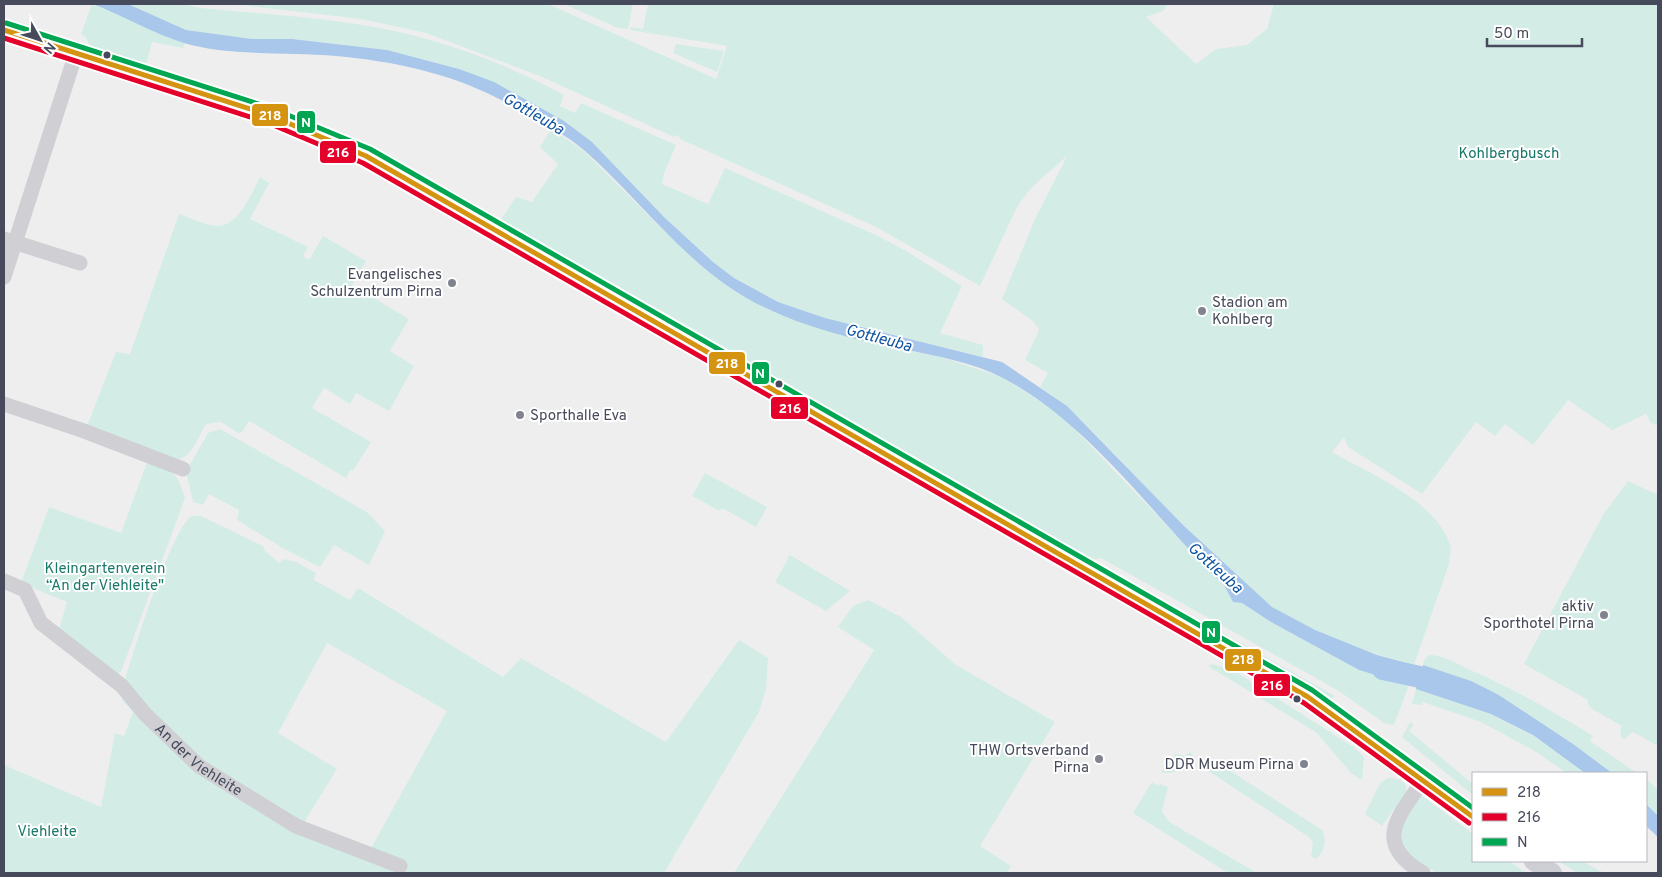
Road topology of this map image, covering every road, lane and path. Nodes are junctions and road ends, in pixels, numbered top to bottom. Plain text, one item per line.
1 (4, 30) edge
2 (76, 53) junction
3 (9, 241) edge
4 (80, 263) dead end
5 (4, 277) edge
6 (4, 404) edge
7 (183, 469) dead end
8 (4, 581) edge
9 (1423, 781) junction
10 (1472, 816) edge
11 (1536, 862) edge
12 (400, 866) dead end
13 (1422, 873) edge
14 (1552, 873) edge

1 - 2 main road
2 - 3 street
2 - 9 main road
3 - 4 street
3 - 5 street
6 - 7 street
8 - 12 street, An der Viehleite
9 - 10 main road
9 - 13 street
11 - 14 main road

